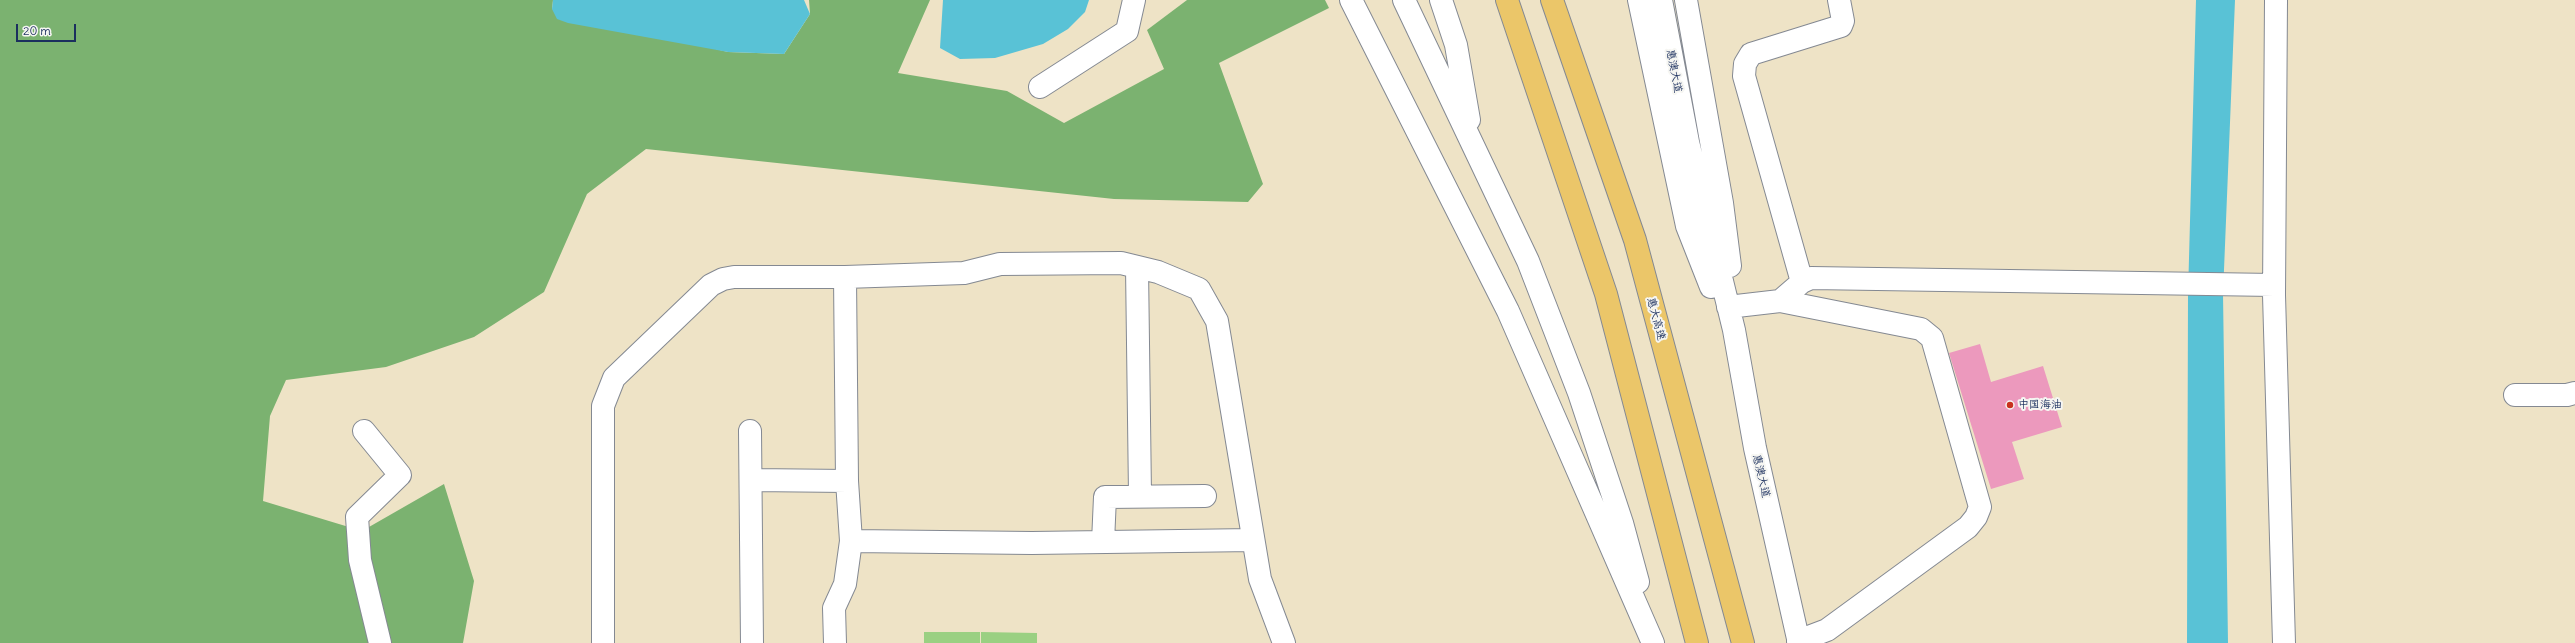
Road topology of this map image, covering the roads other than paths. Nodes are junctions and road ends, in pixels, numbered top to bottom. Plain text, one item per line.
1 (1134, 0) edge
2 (1352, 0) edge
3 (1404, 0) edge
4 (1441, 0) edge
5 (1507, 0) edge
6 (1552, 0) edge
7 (1639, 0) edge
8 (1661, 0) edge
9 (1686, 0) edge
10 (1839, 0) edge
11 (2276, 0) edge
12 (1040, 87) dead end
13 (1472, 143) junction
14 (1137, 267) junction
15 (845, 278) junction
16 (1802, 282) junction
17 (2274, 285) junction
18 (1780, 300) junction
19 (1728, 307) junction
20 (2575, 393) edge
21 (2515, 395) dead end
22 (364, 431) dead end
23 (750, 431) dead end
24 (752, 480) junction
25 (847, 481) junction
26 (1140, 495) junction
27 (1205, 496) dead end
28 (1253, 540) junction
29 (851, 541) junction
30 (1103, 542) junction
31 (1798, 642) edge
32 (380, 643) edge
33 (603, 643) edge
34 (752, 643) edge
35 (835, 643) edge
36 (1284, 643) edge
37 (1654, 643) edge
38 (1697, 643) edge
39 (1742, 643) edge
40 (2284, 643) edge

1 - 12 street
2 - 37 street
3 - 13 street
4 - 13 street
5 - 38 highway
6 - 39 highway, 惠大高速
7 - 19 street
8 - 19 street, 惠澳大道
9 - 19 street
10 - 16 street
11 - 17 street
13 - 37 street
14 - 15 street
14 - 26 street
14 - 28 street
15 - 25 street
15 - 33 street
16 - 17 street
16 - 18 street
17 - 40 street
18 - 19 street
18 - 31 street
19 - 31 street, 惠澳大道
20 - 21 street
22 - 32 street
23 - 24 street
24 - 25 street
24 - 34 street
25 - 29 street
26 - 27 street
26 - 30 street
28 - 30 street
28 - 36 street
29 - 30 street
29 - 35 street

